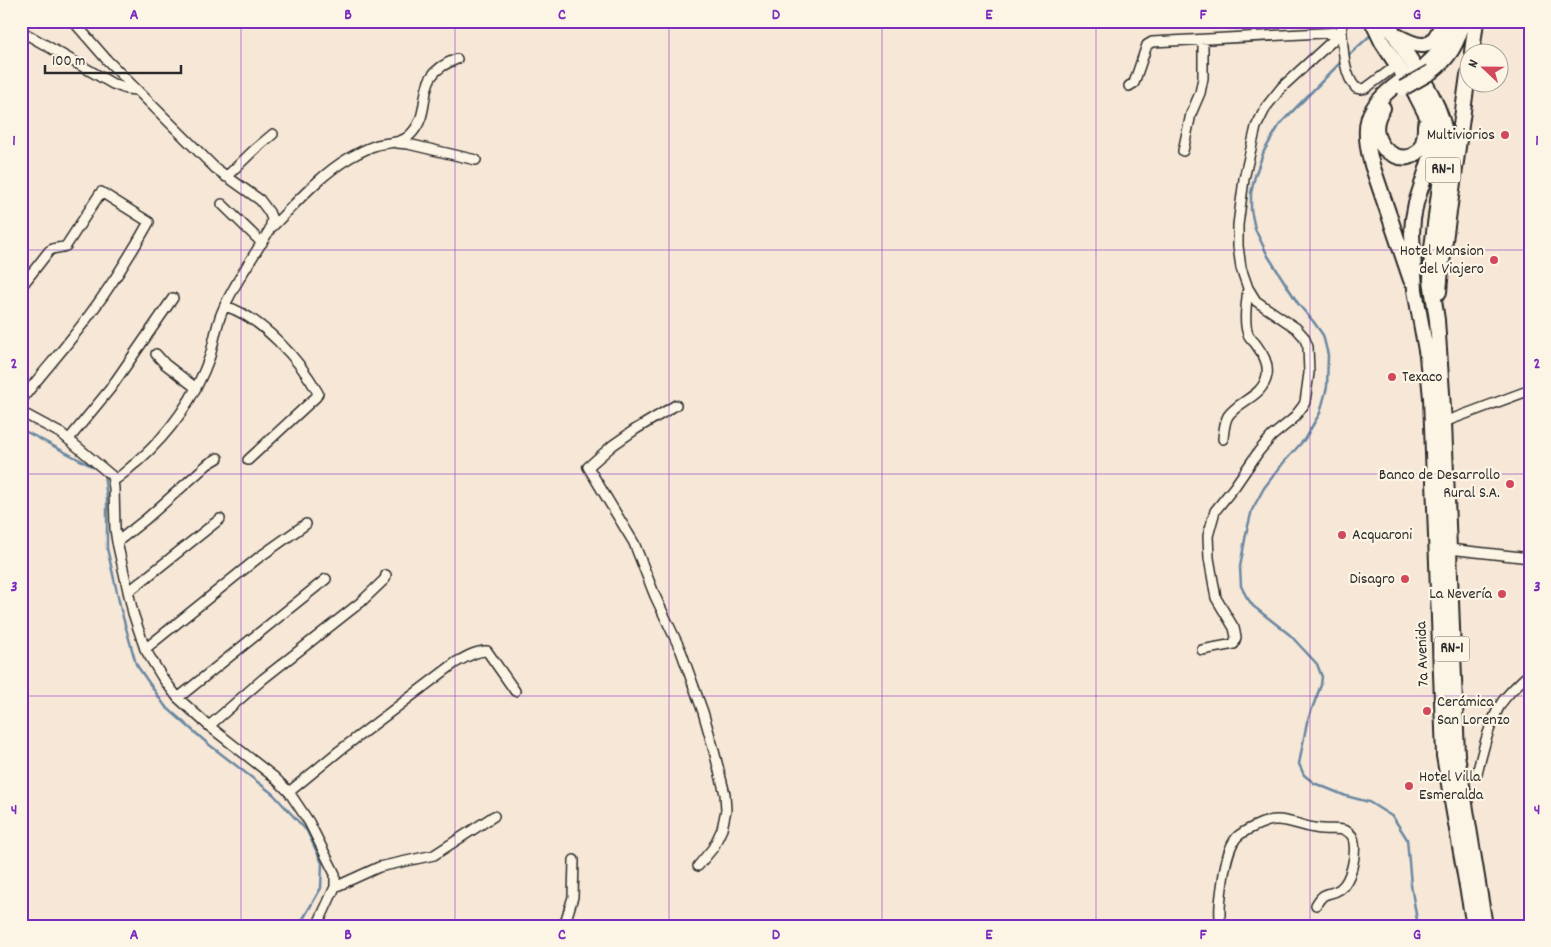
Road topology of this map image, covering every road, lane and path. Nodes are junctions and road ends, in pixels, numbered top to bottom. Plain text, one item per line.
1 (73, 21) edge
2 (1341, 21) edge
3 (1372, 21) edge
4 (1443, 21) edge
5 (1453, 21) edge
6 (1463, 21) edge
7 (1476, 21) edge
8 (1392, 30) edge
9 (21, 31) edge
10 (1342, 32) junction
11 (1203, 40) junction
12 (1473, 42) edge
13 (457, 59) dead end
14 (1397, 65) junction
15 (1429, 68) junction
16 (1402, 85) junction
17 (1129, 86) dead end
18 (136, 90) junction
19 (1466, 92) edge
20 (1425, 112) junction
21 (273, 134) dead end
22 (392, 143) junction
23 (1183, 150) dead end
24 (476, 160) dead end
25 (226, 177) junction
26 (222, 204) dead end
27 (270, 229) junction
28 (262, 243) junction
29 (21, 286) edge
30 (1248, 288) junction
31 (1415, 290) junction
32 (173, 298) dead end
33 (225, 306) junction
34 (1437, 320) junction
35 (156, 354) dead end
36 (196, 388) junction
37 (1530, 390) edge
38 (21, 401) edge
39 (676, 405) dead end
40 (21, 412) edge
41 (1438, 422) junction
42 (69, 439) junction
43 (1223, 439) dead end
44 (218, 458) dead end
45 (248, 460) dead end
46 (113, 481) junction
47 (220, 519) dead end
48 (306, 524) dead end
49 (117, 542) junction
50 (1448, 549) junction
51 (1530, 558) edge
52 (386, 574) dead end
53 (326, 579) dead end
54 (128, 592) junction
55 (145, 649) junction
56 (1202, 650) dead end
57 (1530, 673) edge
58 (515, 691) dead end
59 (178, 698) junction
60 (209, 726) junction
61 (1454, 777) junction
62 (289, 792) junction
63 (494, 816) dead end
64 (574, 860) dead end
65 (698, 866) dead end
66 (335, 887) junction
67 (1316, 905) dead end
68 (318, 926) edge
69 (564, 926) edge
70 (1221, 926) edge
71 (1474, 926) edge
72 (1485, 926) edge

1 - 18 street
2 - 10 street
3 - 14 main road, RN-1
4 - 8 main road
5 - 15 main road
6 - 15 main road
7 - 12 main road
8 - 34 main road, RN-1
9 - 18 street
10 - 11 street
10 - 14 street
10 - 30 street
11 - 17 street
11 - 23 street
13 - 22 street
14 - 20 main road, RN-1
15 - 16 main road, bridge
16 - 20 main road
16 - 31 main road
18 - 25 street
19 - 34 main road
20 - 31 main road, RN-1
21 - 25 street
22 - 24 street
22 - 27 street
25 - 27 street
26 - 28 street
27 - 28 street
28 - 33 street
29 - 38 street
30 - 43 street
30 - 56 street
31 - 41 main road, 7a Avenida / RN-1
32 - 42 street
33 - 36 street
33 - 45 street
34 - 41 main road, 7a Avenida / RN-1
35 - 36 street
36 - 46 street
37 - 41 street
39 - 65 street
40 - 42 street
41 - 50 main road, 7a Avenida / RN-1
41 - 61 main road, 7a Avenida / RN-1
42 - 46 street
44 - 49 street
46 - 49 street
47 - 54 street
48 - 55 street
49 - 54 street
50 - 51 street
50 - 61 main road, 7a Avenida / RN-1
52 - 60 street
53 - 59 street
54 - 55 street
55 - 59 street
57 - 61 street
58 - 62 street
59 - 60 street
60 - 62 street
61 - 71 main road, 7a Avenida / RN-1
61 - 72 main road, 7a Avenida / RN-1
62 - 66 street
63 - 66 street
64 - 69 street
66 - 68 street
67 - 70 street

